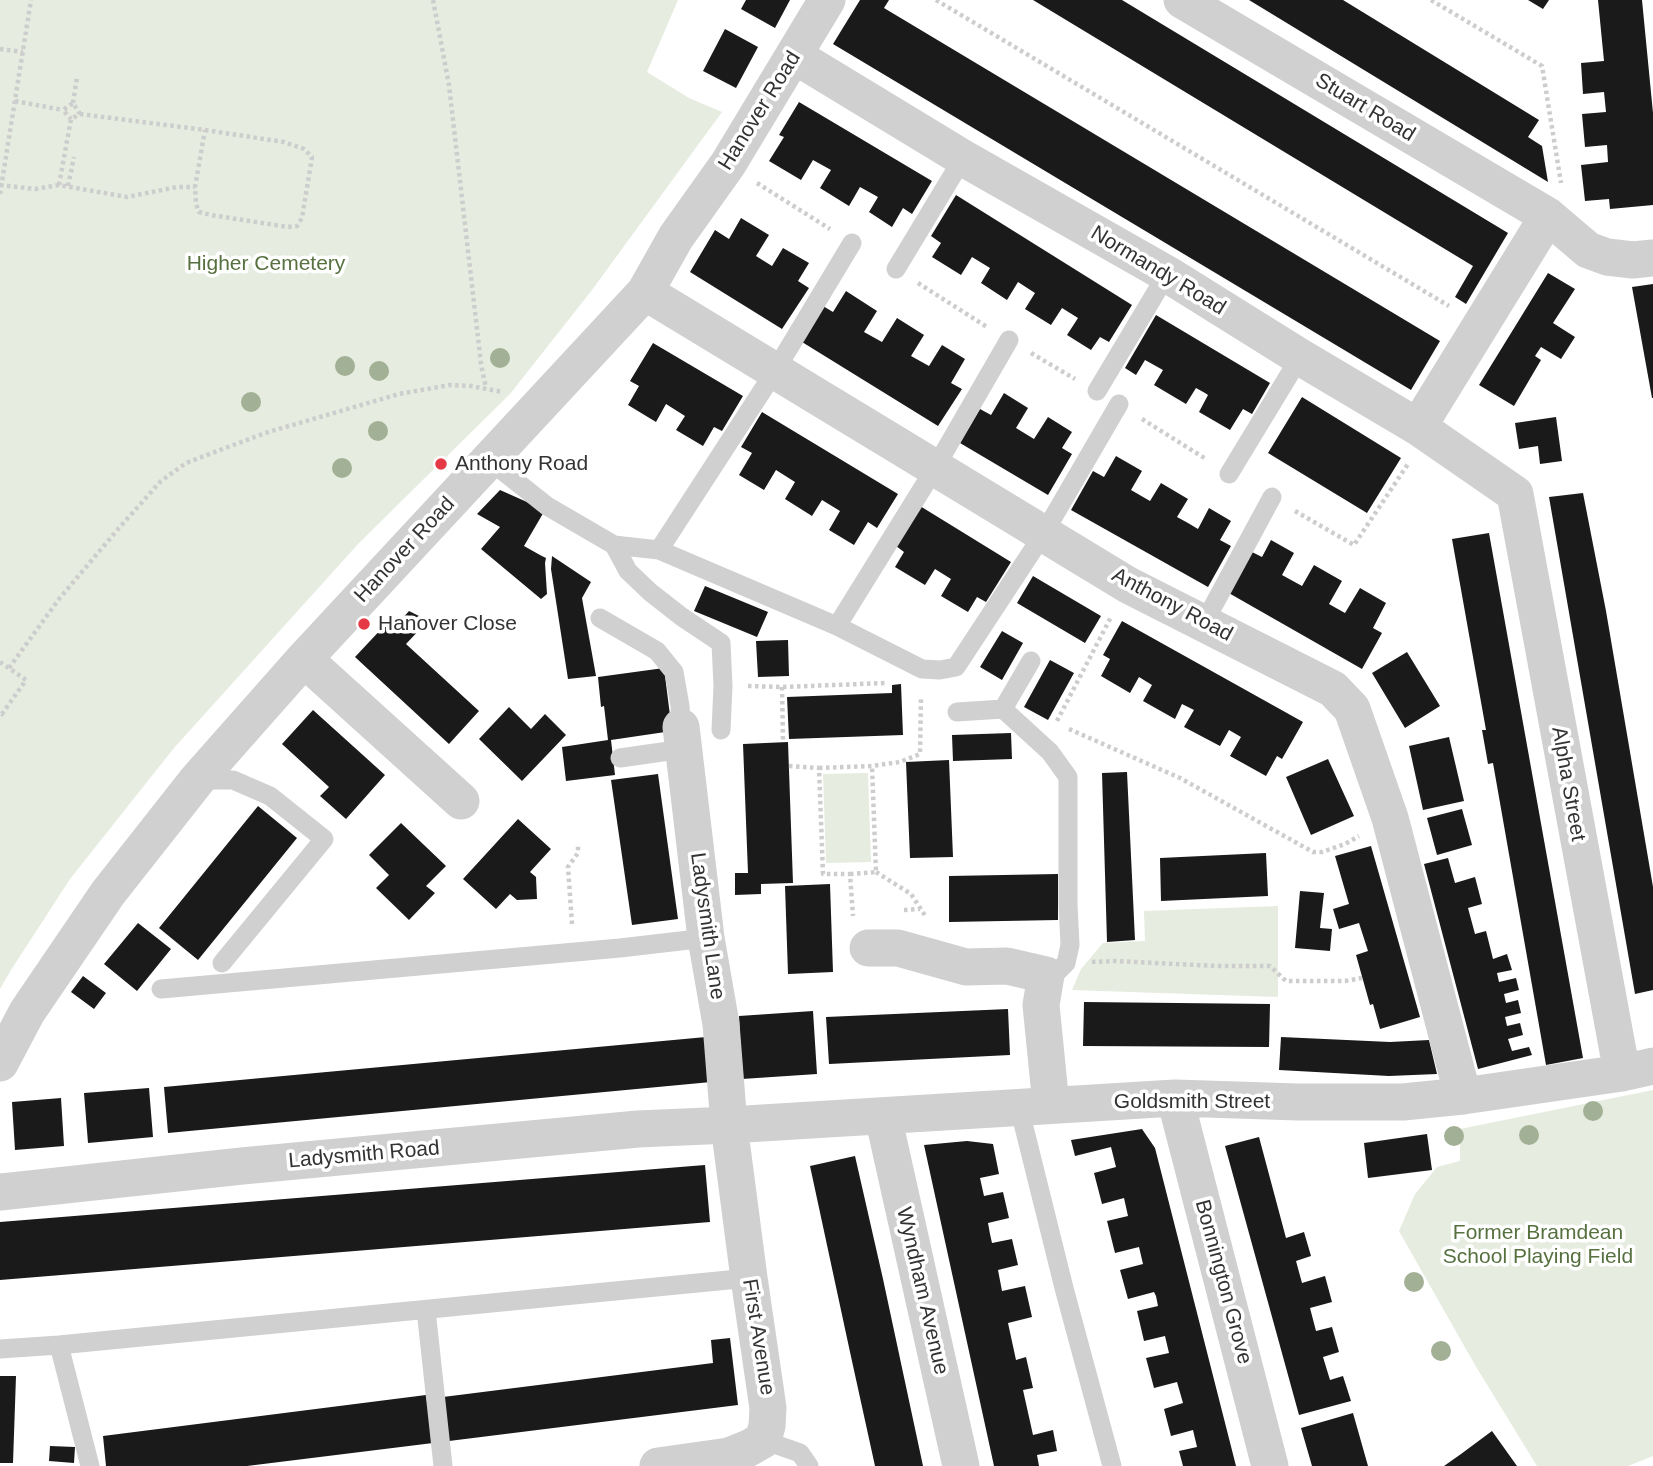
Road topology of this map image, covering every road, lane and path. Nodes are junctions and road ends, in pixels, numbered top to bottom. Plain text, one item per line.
1 (31, 0) edge
2 (433, 0) edge
3 (827, 0) edge
4 (936, 0) edge
5 (1182, 0) edge
6 (1431, 0) edge
7 (0, 49) edge
8 (23, 52) junction
9 (794, 56) junction
10 (77, 78) dead end
11 (15, 101) junction
12 (73, 103) junction
13 (63, 110) junction
14 (80, 114) junction
15 (71, 120) junction
16 (205, 130) junction
17 (74, 157) dead end
18 (963, 158) junction
19 (1, 185) edge
20 (59, 185) junction
21 (68, 186) junction
22 (195, 187) junction
23 (0, 194) edge
24 (1558, 226) junction
25 (852, 243) dead end
26 (1653, 258) edge
27 (896, 269) dead end
28 (1167, 274) junction
29 (645, 292) junction
30 (1480, 325) junction
31 (1009, 340) dead end
32 (1300, 357) junction
33 (775, 371) junction
34 (486, 388) junction
35 (1097, 391) dead end
36 (1119, 404) dead end
37 (531, 413) junction
38 (1418, 427) junction
39 (489, 460) junction
40 (935, 468) junction
41 (1229, 474) dead end
42 (1515, 494) joint
43 (1272, 498) dead end
44 (1044, 533) junction
45 (614, 545) junction
46 (659, 550) junction
47 (1128, 585) junction
48 (600, 618) dead end
49 (1204, 623) junction
50 (837, 626) junction
51 (304, 659) junction
52 (1031, 661) dead end
53 (0, 662) edge
54 (9, 668) junction
55 (891, 683) dead end
56 (723, 686) junction
57 (782, 687) junction
58 (921, 693) dead end
59 (1003, 709) junction
60 (0, 712) edge
61 (957, 712) dead end
62 (1056, 723) dead end
63 (1069, 729) dead end
64 (721, 730) dead end
65 (682, 738) junction
66 (783, 742) dead end
67 (620, 758) dead end
68 (789, 766) dead end
69 (872, 766) junction
70 (819, 768) junction
71 (197, 780) junction
72 (461, 801) dead end
73 (1390, 818) junction
74 (578, 845) dead end
75 (876, 872) junction
76 (850, 874) junction
77 (900, 887) dead end
78 (853, 907) dead end
79 (706, 939) junction
80 (868, 948) dead end
81 (574, 952) junction
82 (222, 964) dead end
83 (1056, 969) junction
84 (1362, 978) dead end
85 (161, 989) dead end
86 (0, 1063) edge
87 (1637, 1070) edge
88 (1463, 1096) junction
89 (1175, 1098) junction
90 (1035, 1106) junction
91 (883, 1116) junction
92 (729, 1125) junction
93 (0, 1192) edge
94 (748, 1278) junction
95 (426, 1310) junction
96 (59, 1345) junction
97 (0, 1349) edge
98 (763, 1440) junction
99 (90, 1466) edge
100 (443, 1466) edge
101 (658, 1466) edge
102 (809, 1466) edge
103 (961, 1466) edge
104 (1112, 1466) edge
105 (1270, 1466) edge

1 - 8 path
2 - 34 path
3 - 9 street, Hanover Road
4 - 30 path
5 - 24 street, Stuart Road
6 - 24 path
7 - 8 path
8 - 11 path
9 - 18 street, Normandy Road
9 - 29 street, Hanover Road
10 - 12 path
11 - 13 path
11 - 19 path
12 - 13 path
12 - 14 path
13 - 15 path
14 - 15 path
14 - 16 path
15 - 20 path
16 - 22 path
16 - 22 path
17 - 21 path
18 - 27 lane
18 - 28 street, Normandy Road
19 - 20 path
19 - 23 path
20 - 21 path
21 - 22 path
24 - 26 street, Stuart Road
24 - 30 street
25 - 33 lane
28 - 32 street, Normandy Road
28 - 35 lane
29 - 33 street, Anthony Road
29 - 37 street, Hanover Road
30 - 38 street
31 - 40 lane
32 - 38 street, Normandy Road
32 - 41 lane
33 - 40 street, Anthony Road
33 - 46 lane
34 - 37 path
34 - 54 path
36 - 44 lane
37 - 39 street, Hanover Road
38 - 42 street, Normandy Road
39 - 45 lane
39 - 51 street, Hanover Road
40 - 44 street, Anthony Road
40 - 50 lane
42 - 87 street, Alpha Street
43 - 49 lane
44 - 47 street, Anthony Road
44 - 50 lane
45 - 46 lane
45 - 56 lane
46 - 50 lane
47 - 49 street, Anthony Road
47 - 62 path
48 - 65 lane
49 - 73 street, Anthony Road
51 - 71 street, Hanover Road
51 - 72 street
52 - 59 lane
53 - 54 path
54 - 60 path
55 - 57 path
56 - 57 path
56 - 64 lane
57 - 66 path
58 - 69 path
59 - 61 lane
59 - 83 lane
63 - 73 path
65 - 67 lane
65 - 79 street, Ladysmith Lane
68 - 70 path
69 - 70 path
69 - 75 path
70 - 76 path
71 - 82 lane
71 - 86 street, Hanover Road
73 - 88 street, Anthony Road
74 - 81 path
75 - 76 path
75 - 77 path
76 - 78 path
79 - 81 lane
79 - 92 street, Ladysmith Lane
80 - 83 street
81 - 85 lane
83 - 84 path
83 - 90 street
87 - 88 street, Goldsmith Street
88 - 89 street, Goldsmith Street
89 - 90 street, Goldsmith Street
89 - 105 street, Bonnington Grove
90 - 91 street, Goldsmith Street
90 - 104 lane
91 - 92 street, Goldsmith Street
91 - 103 street, Wyndham Avenue
92 - 93 street, Ladysmith Road
92 - 94 street, First Avenue
94 - 95 lane
94 - 98 street, First Avenue
95 - 96 lane
95 - 100 lane
96 - 97 lane
96 - 99 lane
98 - 101 street
98 - 102 lane

